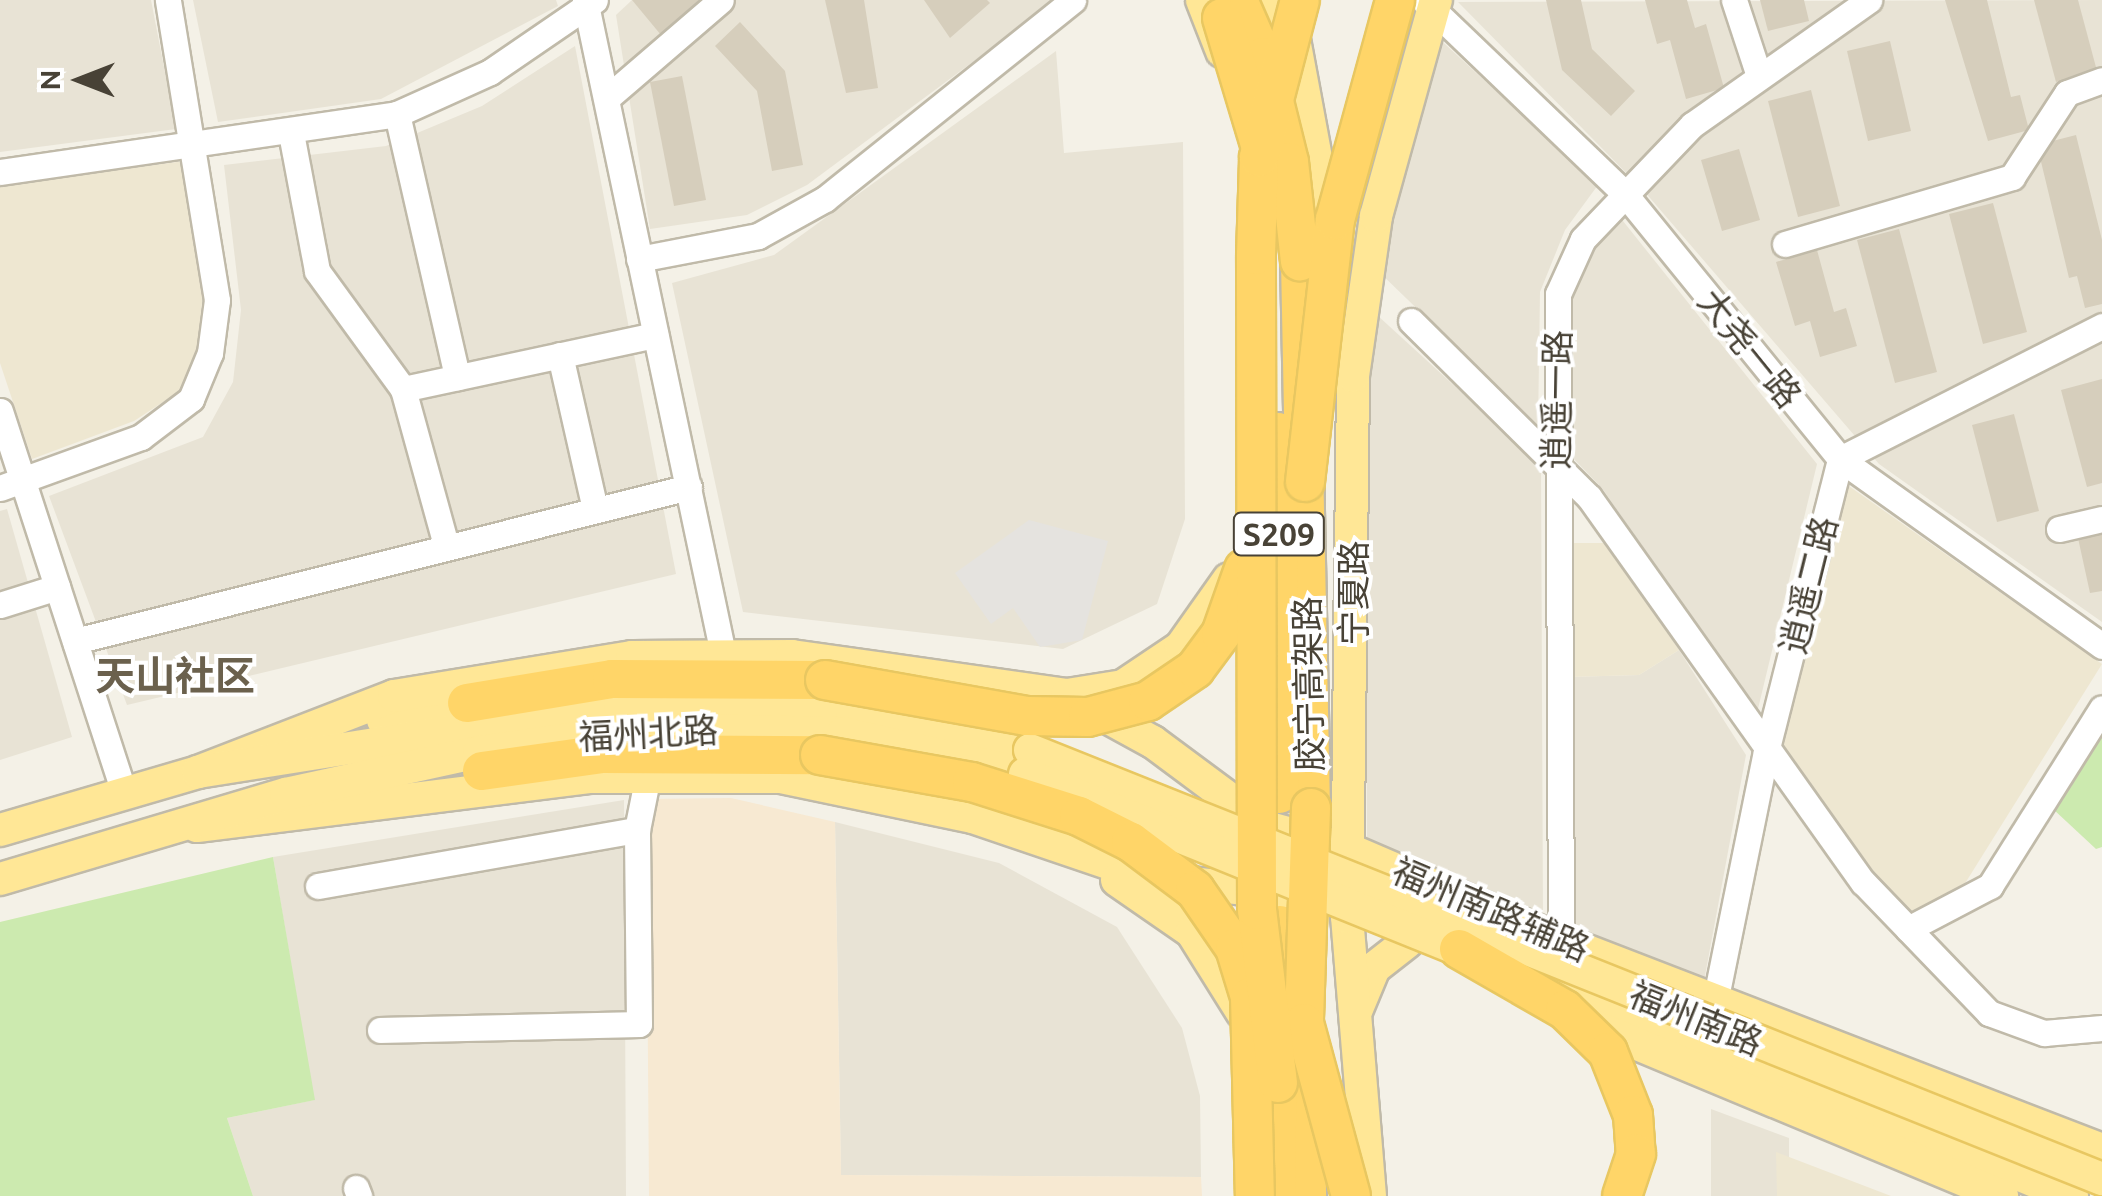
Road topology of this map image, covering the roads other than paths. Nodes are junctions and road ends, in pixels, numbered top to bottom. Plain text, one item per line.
1 (168, 0) edge
2 (722, 0) edge
3 (1073, 0) edge
4 (1202, 0) edge
5 (1213, 0) edge
6 (1238, 0) edge
7 (1271, 0) edge
8 (1284, 0) edge
9 (1300, 0) edge
10 (1370, 0) edge
11 (1395, 0) edge
12 (1734, 0) edge
13 (1869, 0) edge
14 (590, 2) edge
15 (1430, 3) edge
16 (1759, 76) junction
17 (2102, 80) edge
18 (607, 98) junction
19 (396, 114) junction
20 (291, 132) junction
21 (198, 146) junction
22 (0, 172) edge
23 (1253, 173) junction
24 (1624, 194) junction
25 (1376, 216) junction
26 (1785, 244) dead end
27 (638, 259) junction
28 (1321, 318) junction
29 (1411, 321) dead end
30 (2102, 326) edge
31 (656, 335) junction
32 (560, 355) junction
33 (457, 377) junction
34 (402, 389) junction
35 (1247, 404) junction
36 (0, 411) edge
37 (1840, 459) junction
38 (1554, 460) junction
39 (1260, 467) junction
40 (1305, 482) junction
41 (12, 485) edge
42 (689, 486) junction
43 (595, 509) junction
44 (1247, 512) junction
45 (2102, 519) edge
46 (2059, 530) dead end
47 (446, 545) junction
48 (57, 587) junction
49 (0, 605) edge
50 (75, 641) junction
51 (2102, 646) edge
52 (723, 654) junction
53 (1066, 695) junction
54 (467, 702) joint
55 (2102, 708) edge
56 (275, 740) junction
57 (1766, 752) junction
58 (1028, 762) junction
59 (482, 771) joint
60 (198, 772) junction
61 (648, 775) junction
62 (124, 792) junction
63 (280, 816) junction
64 (992, 824) junction
65 (197, 826) junction
66 (1269, 828) junction
67 (0, 830) edge
68 (637, 830) junction
69 (1084, 859) junction
70 (1304, 862) junction
71 (0, 879) edge
72 (318, 886) dead end
73 (1333, 912) junction
74 (1908, 929) junction
75 (1561, 941) junction
76 (1406, 943) junction
77 (1459, 948) junction
78 (1716, 997) junction
79 (1355, 1014) junction
80 (1304, 1023) junction
81 (2102, 1028) edge
82 (380, 1030) dead end
83 (1278, 1083) junction
84 (1268, 1123) junction
85 (2102, 1150) edge
86 (2102, 1180) edge
87 (1254, 1196) edge
88 (1268, 1196) edge
89 (1276, 1196) edge
90 (1307, 1196) edge
91 (1323, 1196) edge
92 (1350, 1196) edge
93 (1370, 1196) edge
94 (1622, 1196) edge
95 (2002, 1196) edge
96 (2072, 1196) edge

1 - 21 street
2 - 18 street
3 - 27 street
4 - 23 main road
5 - 83 highway, 胶宁高架路 / S209, bridge
6 - 40 highway, 胶宁高架路 / S209, bridge
7 - 23 main road
8 - 28 main road, 宁夏路
9 - 39 highway, bridge
10 - 15 street
11 - 40 highway, bridge
12 - 16 street
13 - 16 street, 逍遥一路
14 - 18 street
14 - 19 street
15 - 24 street, 大尧一路
15 - 25 main road, 宁夏路
16 - 24 street, 逍遥一路
17 - 26 street
18 - 27 street
19 - 20 street
19 - 33 street
20 - 21 street
20 - 34 street
21 - 22 street
21 - 41 street
23 - 35 main road
23 - 39 main road
24 - 37 street, 大尧一路
24 - 38 street, 逍遥一路
25 - 28 main road
25 - 70 main road, 宁夏路
27 - 31 street
28 - 70 main road, 宁夏路
29 - 38 street
30 - 37 street
31 - 32 street
31 - 42 street
32 - 33 street
32 - 43 street
33 - 34 street
34 - 47 street
35 - 39 main road
35 - 44 main road
36 - 41 street
37 - 51 street, 大尧一路
37 - 57 street, 逍遥二路
38 - 57 street
38 - 75 street, 逍遥一路
39 - 44 main road
39 - 54 highway, bridge
39 - 66 main road
39 - 83 highway, 胶宁高架路, bridge
40 - 80 highway, 胶宁高架路 / S209, bridge
41 - 48 street
42 - 43 street
42 - 52 street
43 - 47 street
44 - 53 main road
45 - 46 street
47 - 50 street
48 - 49 street
48 - 50 street
50 - 62 street
52 - 53 main road
52 - 56 main road
53 - 64 main road
53 - 66 main road
54 - 56 main road
55 - 74 street
56 - 60 main road
57 - 74 street
57 - 78 street, 逍遥二路
58 - 60 main road, 福州北路
58 - 65 main road, 福州北路
58 - 70 main road, 福州北路, bridge
59 - 63 main road
59 - 87 highway, bridge
60 - 62 main road, 福州北路
61 - 63 main road
61 - 64 main road
61 - 68 street
62 - 67 main road, 福州北路
63 - 65 main road
64 - 69 main road
65 - 71 main road, 福州北路
66 - 70 main road
66 - 70 main road, 福州南路辅路
68 - 72 street
68 - 82 street
69 - 70 main road
69 - 84 main road
70 - 73 main road, 宁夏路
70 - 73 main road, 福州南路辅路
70 - 75 main road, 福州南路辅路
70 - 77 main road, 福州南路, bridge
70 - 84 main road
70 - 86 main road, 福州南路, bridge
73 - 76 main road, 福州南路辅路
73 - 79 main road, 宁夏路
73 - 91 main road, 宁夏路
74 - 81 street
75 - 78 main road, 福州南路辅路
76 - 79 main road
76 - 95 main road, 福州南路辅路
77 - 94 highway, bridge
77 - 96 main road, 福州南路, bridge
78 - 85 main road, 福州南路辅路
79 - 93 main road, 宁夏路
80 - 90 highway, 胶宁高架路 / S209, bridge
80 - 92 highway, bridge
83 - 89 highway, 胶宁高架路 / S209
84 - 88 main road

